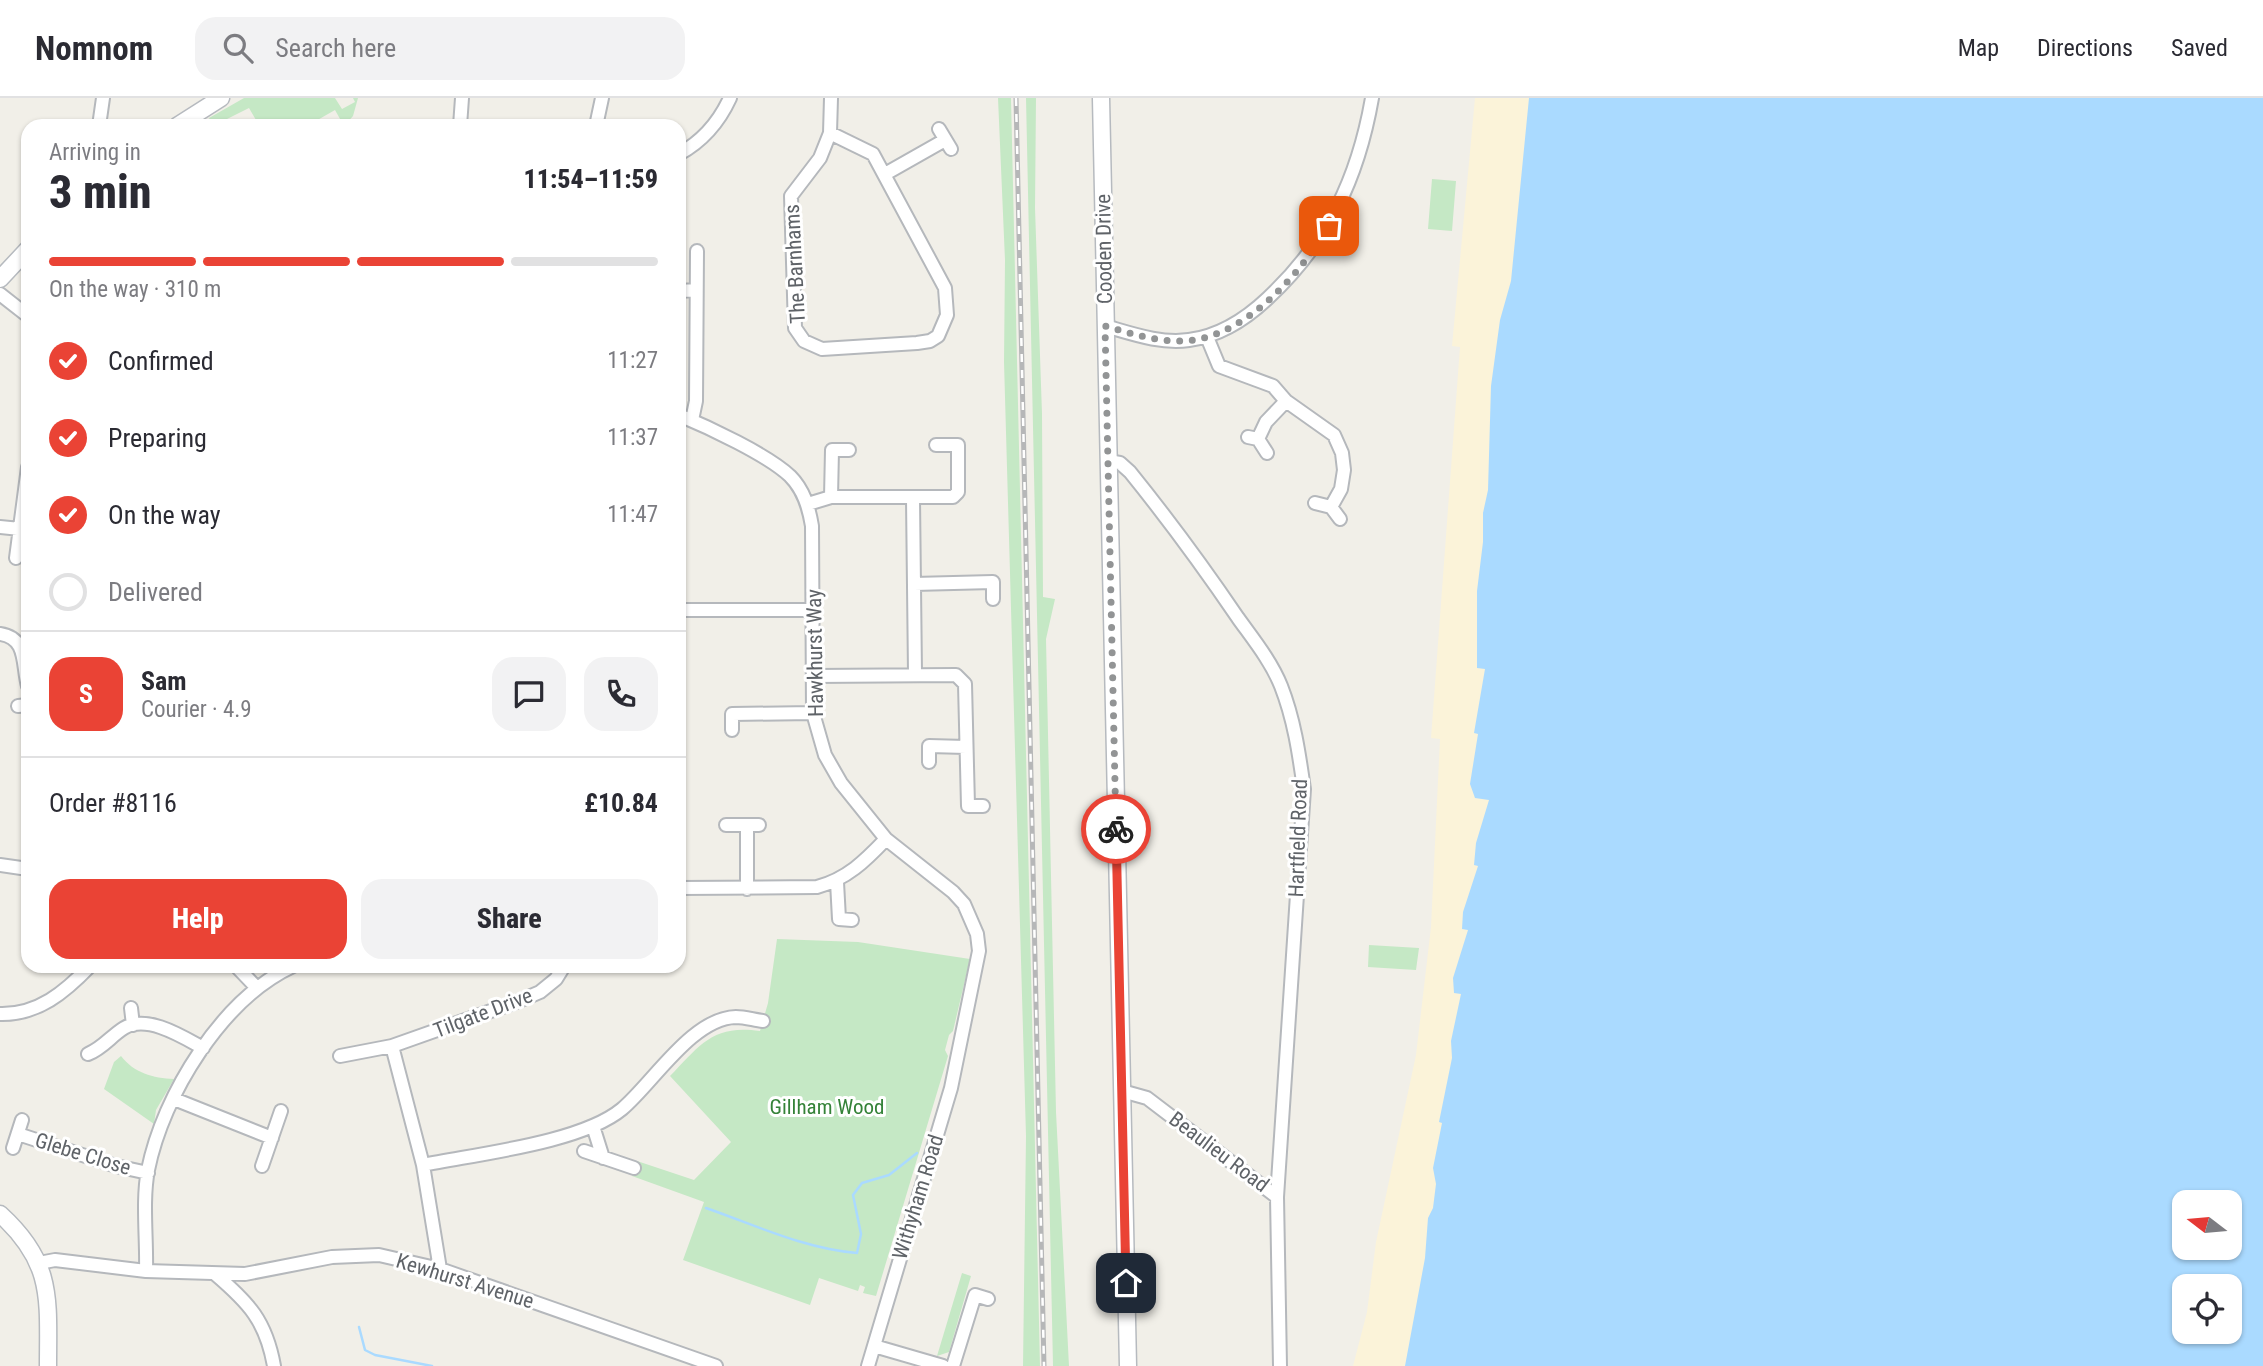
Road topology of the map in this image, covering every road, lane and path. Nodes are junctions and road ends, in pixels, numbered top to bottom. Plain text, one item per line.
1 (103, 98) edge
2 (221, 98) edge
3 (461, 98) edge
4 (602, 98) edge
5 (730, 98) edge
6 (831, 98) edge
7 (1101, 98) edge
8 (1372, 98) edge
9 (100, 119) edge
10 (188, 119) edge
11 (460, 119) edge
12 (598, 119) edge
13 (830, 133) junction
14 (945, 139) dead end
15 (686, 150) edge
16 (886, 174) junction
17 (697, 251) dead end
18 (21, 256) edge
19 (0, 279) edge
20 (696, 290) junction
21 (686, 291) edge
22 (0, 294) edge
23 (21, 310) edge
24 (1105, 326) junction
25 (1207, 337) junction
26 (1286, 401) junction
27 (686, 418) edge
28 (692, 420) junction
29 (936, 445) dead end
30 (849, 450) dead end
31 (1266, 453) dead end
32 (1108, 461) junction
33 (831, 497) junction
34 (913, 499) junction
35 (1315, 503) dead end
36 (808, 504) junction
37 (1331, 507) junction
38 (1340, 519) dead end
39 (21, 521) edge
40 (0, 527) edge
41 (20, 529) junction
42 (16, 558) dead end
43 (914, 584) junction
44 (993, 599) dead end
45 (686, 610) edge
46 (814, 610) junction
47 (0, 634) edge
48 (21, 653) edge
49 (915, 673) junction
50 (814, 676) junction
51 (813, 713) junction
52 (732, 730) dead end
53 (966, 747) junction
54 (929, 762) dead end
55 (983, 806) dead end
56 (726, 825) dead end
57 (886, 839) junction
58 (0, 865) edge
59 (21, 868) edge
60 (837, 882) junction
61 (686, 888) edge
62 (747, 889) junction
63 (852, 920) dead end
64 (83, 973) edge
65 (243, 973) edge
66 (282, 973) edge
67 (558, 973) edge
68 (257, 988) junction
69 (131, 1009) dead end
70 (0, 1014) edge
71 (763, 1021) dead end
72 (133, 1025) junction
73 (965, 1027) joint
74 (351, 1039) dead end
75 (392, 1046) junction
76 (203, 1048) junction
77 (354, 1053) junction
78 (340, 1055) dead end
79 (109, 1060) dead end
80 (1122, 1091) junction
81 (174, 1099) junction
82 (281, 1111) dead end
83 (22, 1120) dead end
84 (593, 1126) junction
85 (18, 1134) junction
86 (272, 1138) junction
87 (13, 1148) dead end
88 (584, 1151) dead end
89 (603, 1158) junction
90 (423, 1165) junction
91 (262, 1166) dead end
92 (634, 1168) dead end
93 (148, 1173) junction
94 (1277, 1197) junction
95 (0, 1214) edge
96 (39, 1264) junction
97 (440, 1269) junction
98 (146, 1272) junction
99 (215, 1274) junction
100 (988, 1299) dead end
101 (874, 1346) junction
102 (48, 1366) edge
103 (274, 1366) edge
104 (716, 1366) edge
105 (868, 1366) edge
106 (943, 1366) edge
107 (953, 1366) edge
108 (1128, 1366) edge
109 (1280, 1366) edge

1 - 9 street
2 - 10 main road
3 - 11 street
4 - 12 street
5 - 15 street
6 - 13 street, The Barnhams
7 - 24 main road, Cooden Drive
8 - 25 street
13 - 16 street, The Barnhams
13 - 16 street, The Barnhams
14 - 16 street
17 - 20 street
18 - 19 main road
20 - 21 street
20 - 28 street
22 - 23 street
24 - 25 street
24 - 32 main road, Cooden Drive
25 - 26 street
26 - 31 street
26 - 37 street
27 - 28 street, Hawkhurst Way
28 - 36 street, Hawkhurst Way
29 - 34 street
30 - 33 street
32 - 80 main road, Cooden Drive
32 - 94 street, Hartfield Road
33 - 34 street
33 - 36 street
34 - 43 street
35 - 37 street
36 - 46 street, Hawkhurst Way
37 - 38 street
39 - 41 street
40 - 41 street
41 - 42 street
43 - 44 street
43 - 49 street
45 - 46 street
46 - 50 street, Hawkhurst Way
47 - 48 street
49 - 50 street
49 - 53 street
50 - 51 street, Hawkhurst Way
51 - 52 street
51 - 57 street, Hawkhurst Way
53 - 54 street
53 - 55 street
56 - 62 street
57 - 60 street
57 - 73 street, Hawkhurst Way
58 - 59 street
60 - 62 street
60 - 63 street
61 - 62 street
64 - 70 street
65 - 68 street
66 - 68 street
67 - 75 street, Tilgate Drive
68 - 76 street
69 - 72 street
71 - 84 street
72 - 76 street
72 - 79 street
73 - 101 street, Withyham Road
74 - 77 street
75 - 77 street, Tilgate Drive
75 - 90 street
76 - 81 street
77 - 78 street, Tilgate Drive
80 - 94 street, Beaulieu Road
80 - 108 main road, Cooden Drive
81 - 86 street
81 - 93 street
82 - 86 street
83 - 85 street, Glebe Close
84 - 89 street
84 - 90 street
85 - 87 street, Glebe Close
85 - 93 street, Glebe Close
86 - 91 street
88 - 89 street
89 - 92 street
90 - 97 street
93 - 98 street
94 - 109 street, Beaulieu Road
95 - 96 main road
96 - 98 street, Kewhurst Avenue
96 - 102 main road
97 - 99 street, Kewhurst Avenue
97 - 104 street, Kewhurst Avenue
98 - 99 street, Kewhurst Avenue
99 - 103 street
100 - 107 street
101 - 105 street, Withyham Road
101 - 106 street

